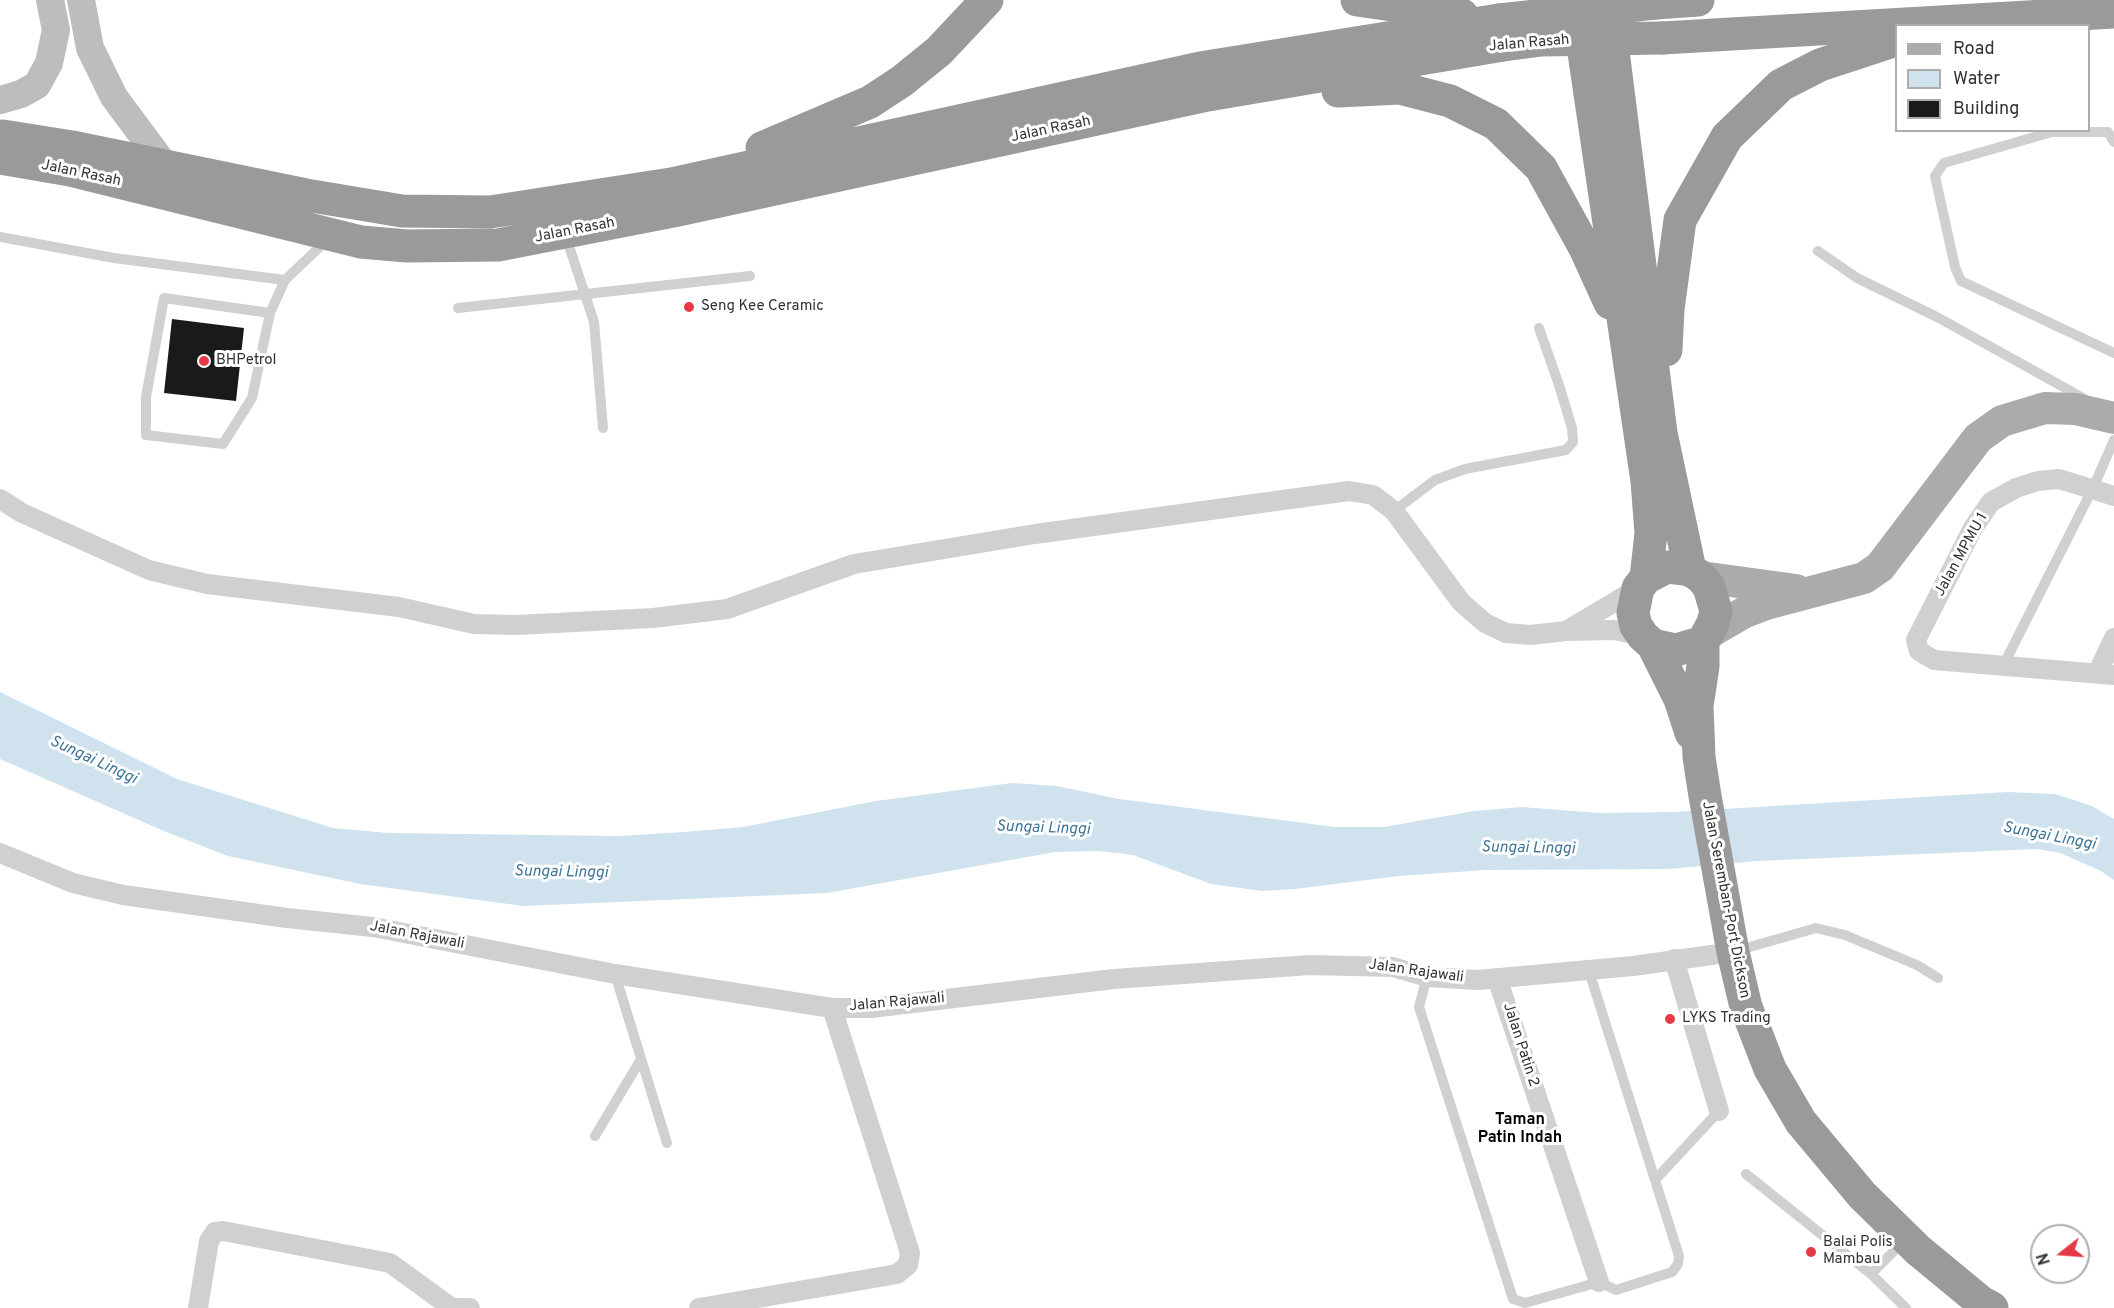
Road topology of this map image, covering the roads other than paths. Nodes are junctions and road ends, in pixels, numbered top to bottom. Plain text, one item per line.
1 (50, 0) edge
2 (81, 0) edge
3 (987, 0) edge
4 (1357, 0) edge
5 (1576, 0) edge
6 (1606, 0) edge
7 (1698, 0) edge
8 (2114, 12) edge
9 (1949, 23) edge
10 (1930, 24) edge
11 (1895, 26) edge
12 (1501, 32) junction
13 (1895, 40) edge
14 (1208, 96) junction
15 (0, 100) edge
16 (0, 135) edge
17 (2114, 142) edge
18 (0, 158) edge
19 (166, 167) junction
20 (671, 184) junction
21 (565, 233) junction
22 (332, 234) junction
23 (0, 237) edge
24 (1818, 251) dead end
25 (750, 276) dead end
26 (285, 280) junction
27 (585, 293) junction
28 (458, 308) dead end
29 (270, 314) junction
30 (1539, 328) dead end
31 (1626, 341) junction
32 (2114, 353) edge
33 (2114, 416) edge
34 (603, 428) dead end
35 (1661, 433) junction
36 (2114, 440) edge
37 (2093, 488) junction
38 (2114, 496) edge
39 (0, 498) edge
40 (1394, 511) junction
41 (1696, 574) junction
42 (1642, 583) junction
43 (1808, 592) junction
44 (1566, 631) junction
45 (1705, 638) junction
46 (2114, 638) edge
47 (1648, 641) junction
48 (2004, 664) junction
49 (2106, 674) edge
50 (1699, 757) junction
51 (0, 853) edge
52 (1731, 940) junction
53 (1674, 959) junction
54 (1588, 968) junction
55 (615, 974) junction
56 (1427, 977) junction
57 (1497, 978) junction
58 (1938, 978) dead end
59 (832, 1008) junction
60 (641, 1059) junction
61 (1719, 1111) joint
62 (595, 1136) dead end
63 (667, 1143) dead end
64 (1746, 1174) dead end
65 (1655, 1180) junction
66 (1906, 1239) junction
67 (1871, 1274) junction
68 (1599, 1282) junction
69 (1986, 1306) edge
70 (198, 1308) edge
71 (470, 1308) edge
72 (699, 1308) edge
73 (1906, 1308) edge

1 - 15 main road
2 - 19 main road
3 - 20 highway
4 - 12 highway
5 - 31 highway
6 - 35 highway
7 - 12 highway, Jalan Rasah, bridge
8 - 9 highway, Jalan Rasah
9 - 10 highway, Jalan Rasah, bridge
11 - 12 highway, Jalan Rasah, bridge
12 - 14 highway, Jalan Rasah
12 - 20 highway, Jalan Rasah
13 - 35 highway
14 - 21 highway, Jalan Rasah
14 - 31 highway
16 - 19 highway, Jalan Rasah
17 - 32 lane
18 - 22 highway, Jalan Rasah
19 - 20 highway, Jalan Rasah
21 - 22 highway, Jalan Rasah
21 - 27 lane
22 - 26 lane
23 - 26 lane
24 - 33 lane
25 - 27 lane
26 - 29 lane
27 - 28 lane
27 - 34 lane
29 - 29 lane
30 - 40 lane
31 - 42 highway
33 - 43 main road
35 - 41 highway
36 - 37 lane
37 - 38 street, Jalan MPMU 1
37 - 48 lane
37 - 48 street, Jalan MPMU 1
39 - 40 street
40 - 44 street
41 - 42 highway
41 - 43 main road
41 - 45 highway
42 - 44 street
42 - 47 highway
43 - 45 main road
44 - 47 street
45 - 47 highway
45 - 50 highway, Jalan Seremban-Port Dickson
46 - 49 street
47 - 50 highway, Jalan Seremban-Port Dickson
48 - 49 street
50 - 52 highway, Jalan Seremban-Port Dickson
51 - 55 street, Jalan Rajawali
52 - 53 street, Jalan Rajawali
52 - 58 lane
52 - 66 highway, Jalan Seremban-Port Dickson
53 - 54 street, Jalan Rajawali
53 - 61 street
54 - 57 street, Jalan Rajawali
54 - 65 lane
55 - 59 street, Jalan Rajawali
55 - 60 lane
56 - 57 street, Jalan Rajawali
56 - 59 street, Jalan Rajawali
56 - 68 lane
57 - 68 street, Jalan Patin 2
59 - 72 street
60 - 62 lane
60 - 63 lane
61 - 65 lane
64 - 67 lane
65 - 68 lane
66 - 67 lane
66 - 69 highway, Jalan Seremban-Port Dickson
67 - 73 lane
70 - 71 street

